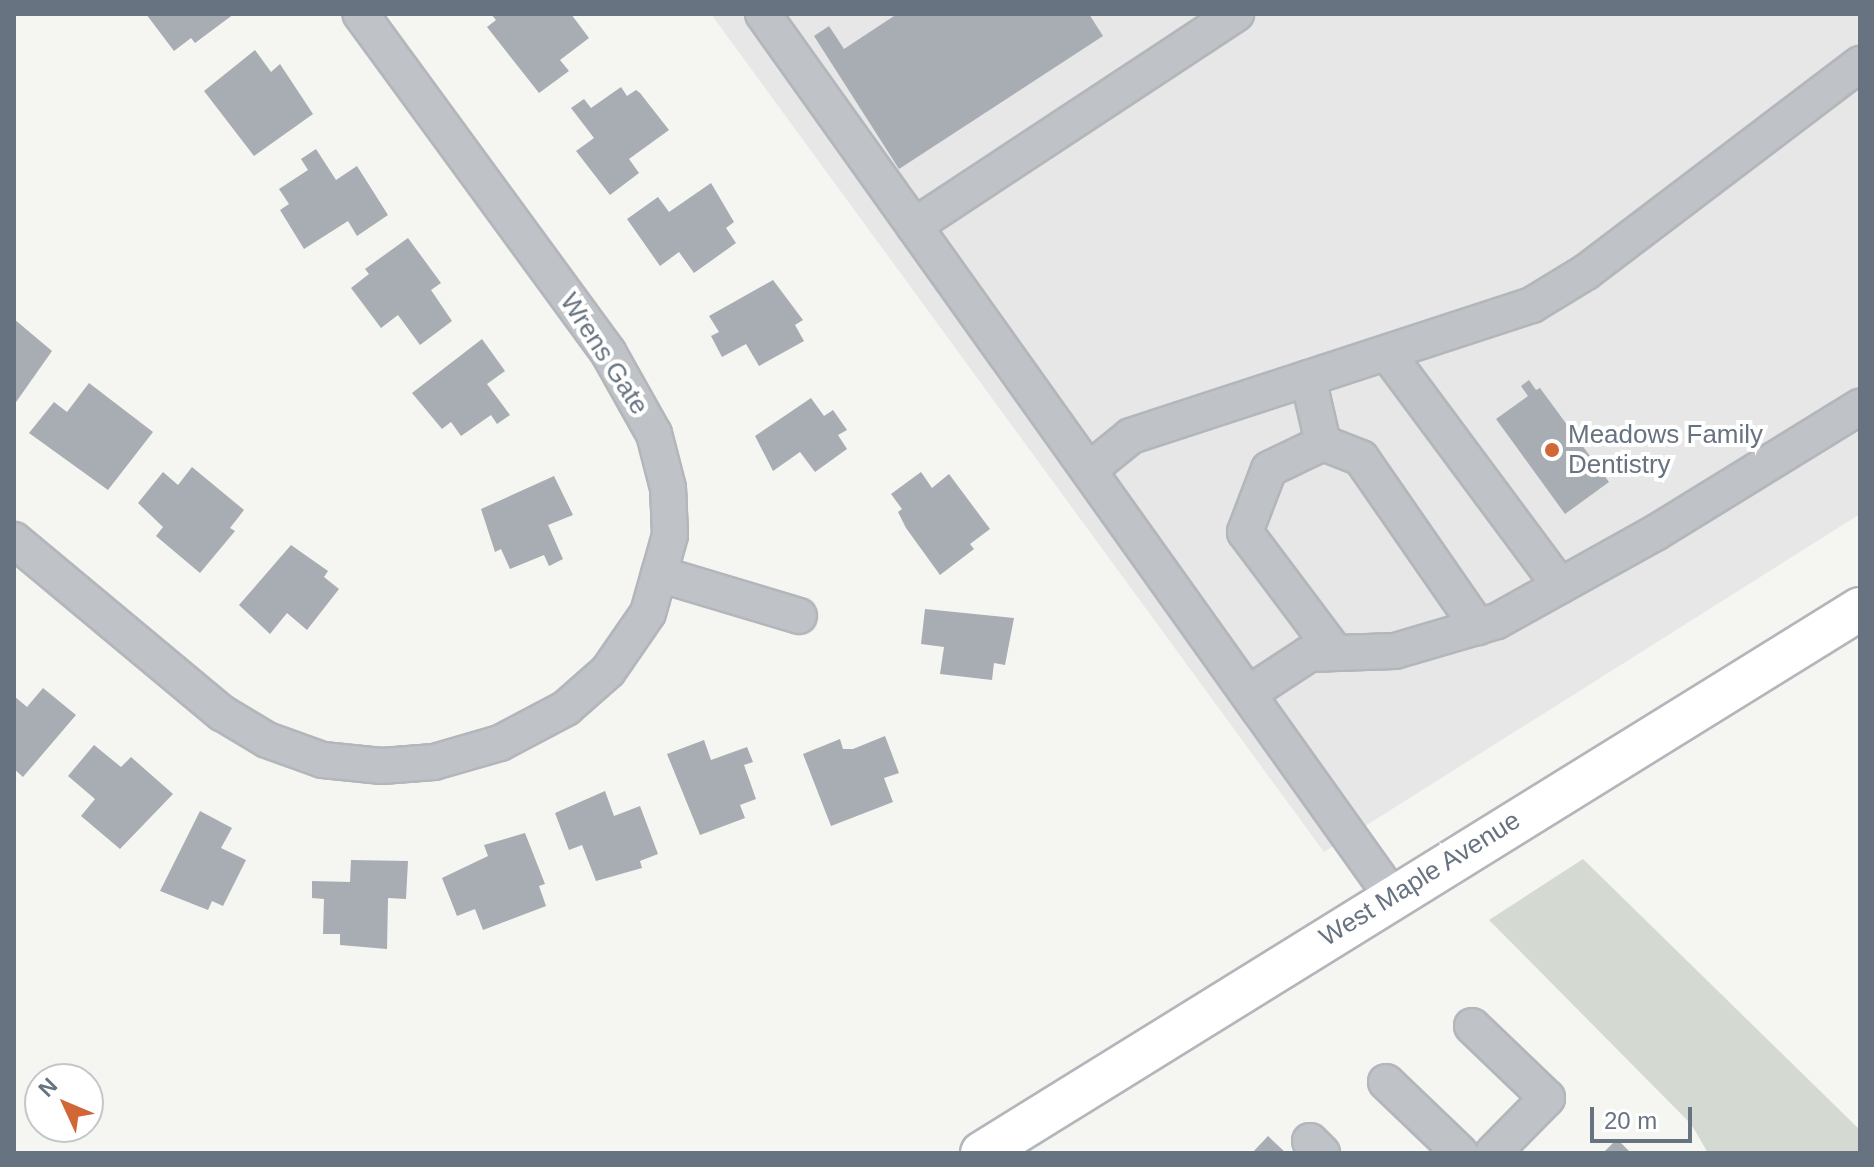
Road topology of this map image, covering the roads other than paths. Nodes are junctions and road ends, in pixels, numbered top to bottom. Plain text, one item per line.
1 (361, 14) edge
2 (763, 14) edge
3 (1236, 14) edge
4 (1860, 64) edge
5 (914, 226) junction
6 (1387, 353) junction
7 (1308, 378) junction
8 (1860, 407) edge
9 (1323, 443) junction
10 (1089, 470) junction
11 (14, 540) edge
12 (659, 574) junction
13 (1560, 586) junction
14 (1860, 609) edge
15 (799, 616) dead end
16 (1478, 627) junction
17 (1335, 652) junction
18 (1248, 694) junction
19 (1392, 896) junction
20 (1472, 1026) dead end
21 (1386, 1082) dead end
22 (1026, 1142) edge
23 (982, 1153) edge
24 (1460, 1153) edge
25 (1493, 1153) edge

1 - 12 street, Wrens Gate
2 - 5 street
3 - 5 street
4 - 6 street
5 - 10 street
6 - 7 street
6 - 13 street
7 - 9 street
7 - 10 street
8 - 13 street
9 - 16 street
9 - 17 street
10 - 18 street
11 - 12 street, Wrens Gate
12 - 15 street
13 - 16 street
14 - 19 main road, West Maple Avenue
16 - 17 street
17 - 18 street
18 - 19 street
19 - 22 main road, West Maple Avenue
20 - 25 street
21 - 24 street
22 - 23 main road, West Maple Avenue

